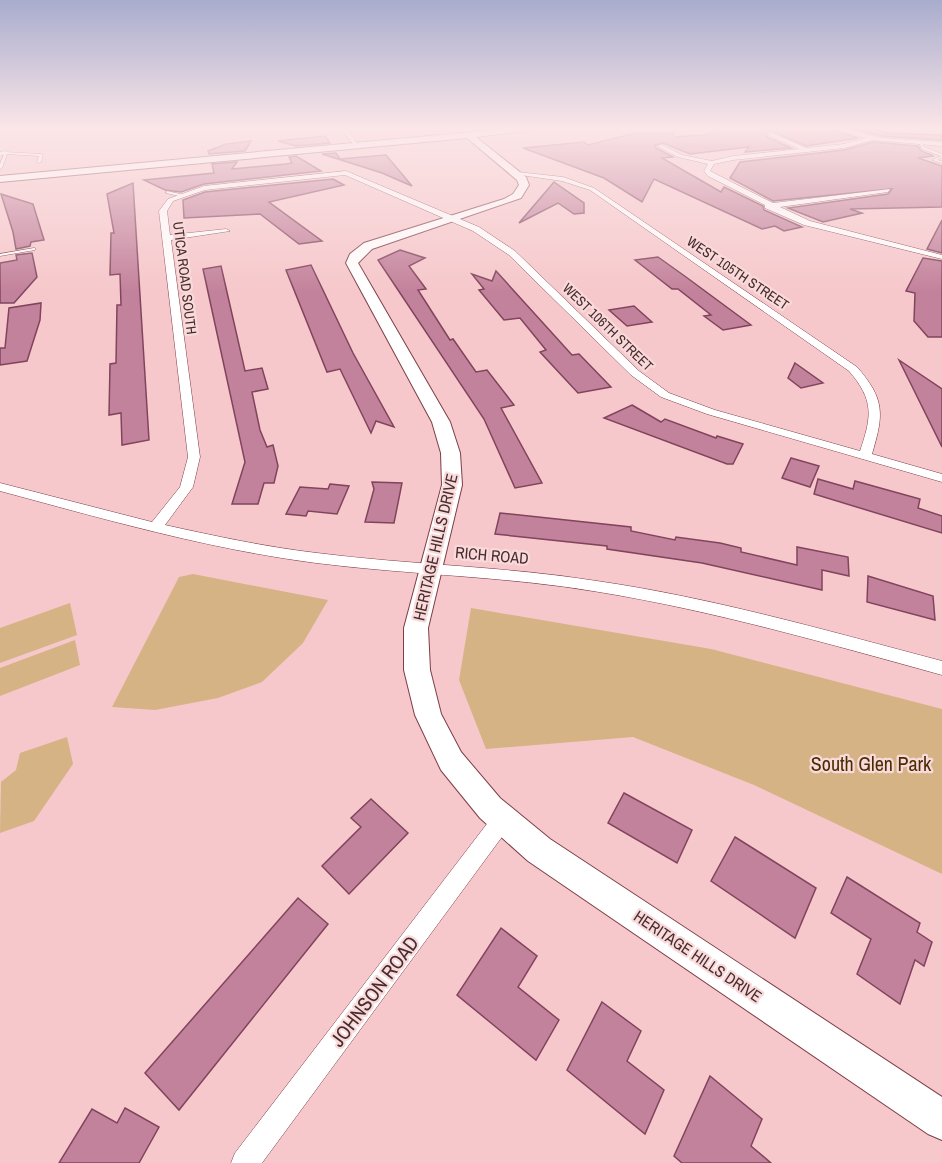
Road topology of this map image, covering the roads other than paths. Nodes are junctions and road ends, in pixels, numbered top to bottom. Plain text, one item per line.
1 (255, 182) edge
2 (368, 182) edge
3 (522, 182) edge
4 (573, 182) edge
5 (724, 182) edge
6 (888, 190) dead end
7 (167, 192) dead end
8 (179, 195) junction
9 (768, 206) junction
10 (453, 219) junction
11 (226, 231) dead end
12 (166, 238) junction
13 (34, 249) dead end
14 (0, 255) edge
15 (942, 256) edge
16 (864, 456) junction
17 (942, 478) edge
18 (0, 487) edge
19 (155, 527) junction
20 (431, 568) junction
21 (942, 668) edge
22 (503, 819) junction
23 (942, 1120) edge
24 (245, 1163) edge

1 - 8 street, WEST 106TH STREET
2 - 10 street, WEST 106TH STREET
3 - 10 street, HERITAGE HILLS DRIVE
4 - 16 street, WEST 105TH STREET
5 - 9 street
6 - 9 street
7 - 8 lane
8 - 12 street, UTICA ROAD SOUTH
9 - 15 street
10 - 16 street, WEST 106TH STREET
10 - 20 street, HERITAGE HILLS DRIVE
11 - 12 street
12 - 19 street, UTICA ROAD SOUTH
13 - 14 lane
16 - 17 street, WEST 106TH STREET
18 - 19 street, RICH ROAD
19 - 20 street, RICH ROAD
20 - 21 street, RICH ROAD
20 - 22 street, HERITAGE HILLS DRIVE
22 - 23 street, HERITAGE HILLS DRIVE
22 - 24 street, JOHNSON ROAD

